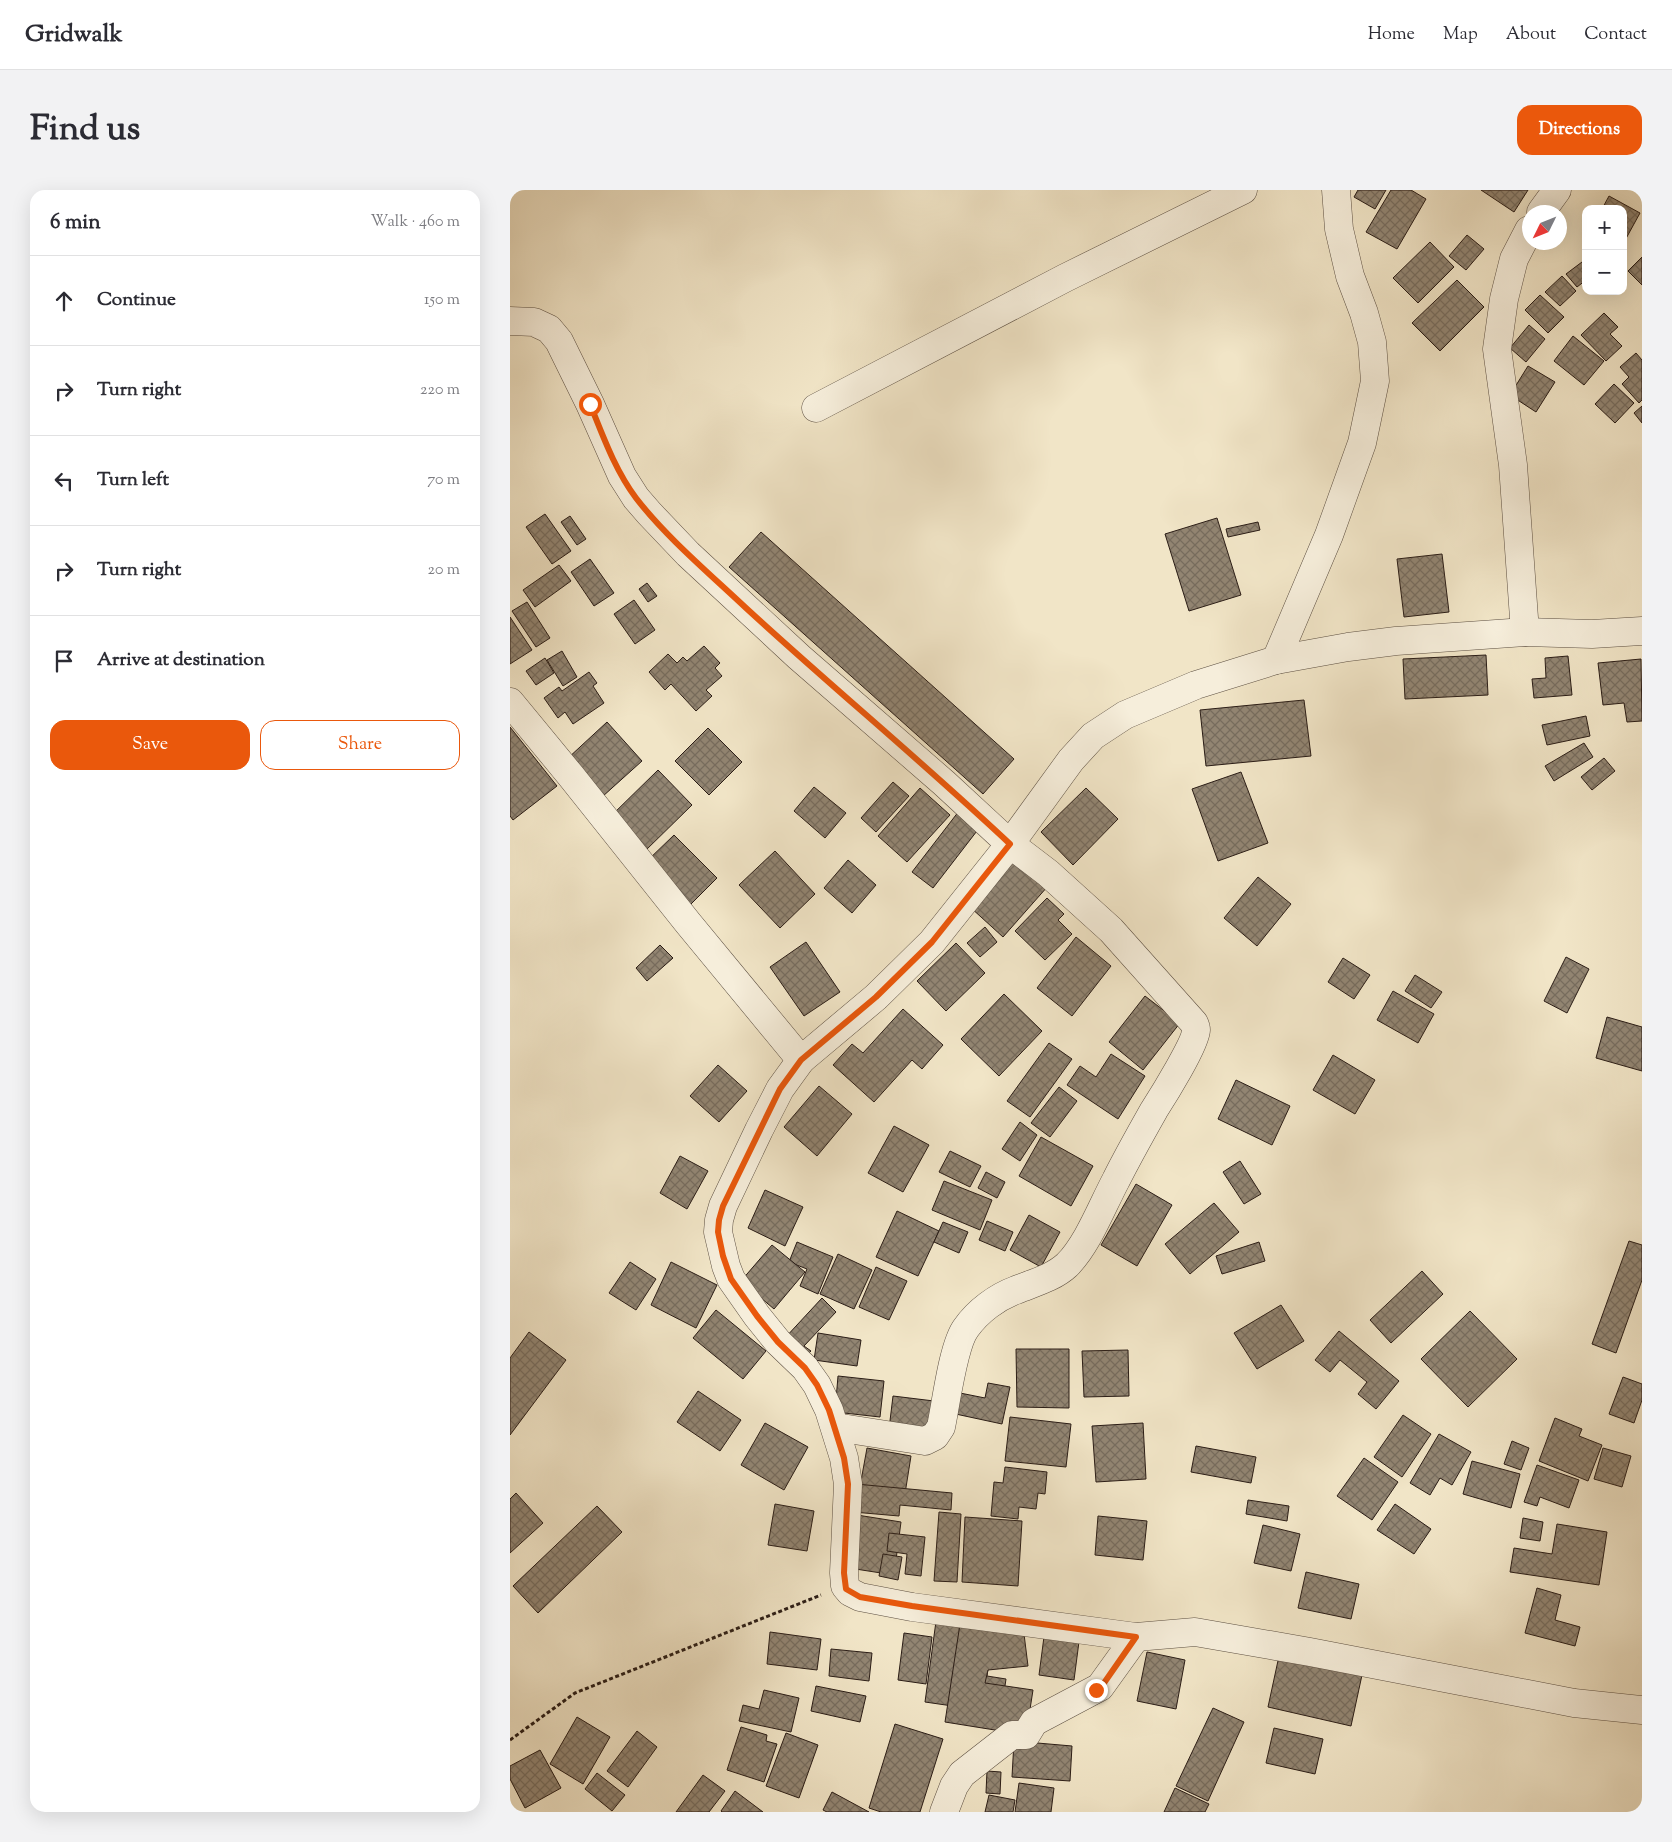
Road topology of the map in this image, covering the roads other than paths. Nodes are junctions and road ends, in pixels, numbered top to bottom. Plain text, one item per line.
1 (1243, 190) edge
2 (1336, 190) edge
3 (1557, 190) edge
4 (1546, 205) edge
5 (1522, 244) edge
6 (510, 322) edge
7 (816, 408) dead end
8 (1642, 631) edge
9 (1525, 632) junction
10 (1276, 660) junction
11 (510, 702) edge
12 (1010, 844) junction
13 (801, 1060) junction
14 (835, 1427) junction
15 (1136, 1637) junction
16 (1642, 1710) edge
17 (944, 1812) edge

1 - 7 street
2 - 10 street
3 - 4 street
5 - 9 street
6 - 12 street
8 - 9 street
9 - 10 street
10 - 12 street
11 - 13 street
12 - 13 street
12 - 14 street
13 - 14 street
14 - 15 street
15 - 16 street
15 - 17 street

